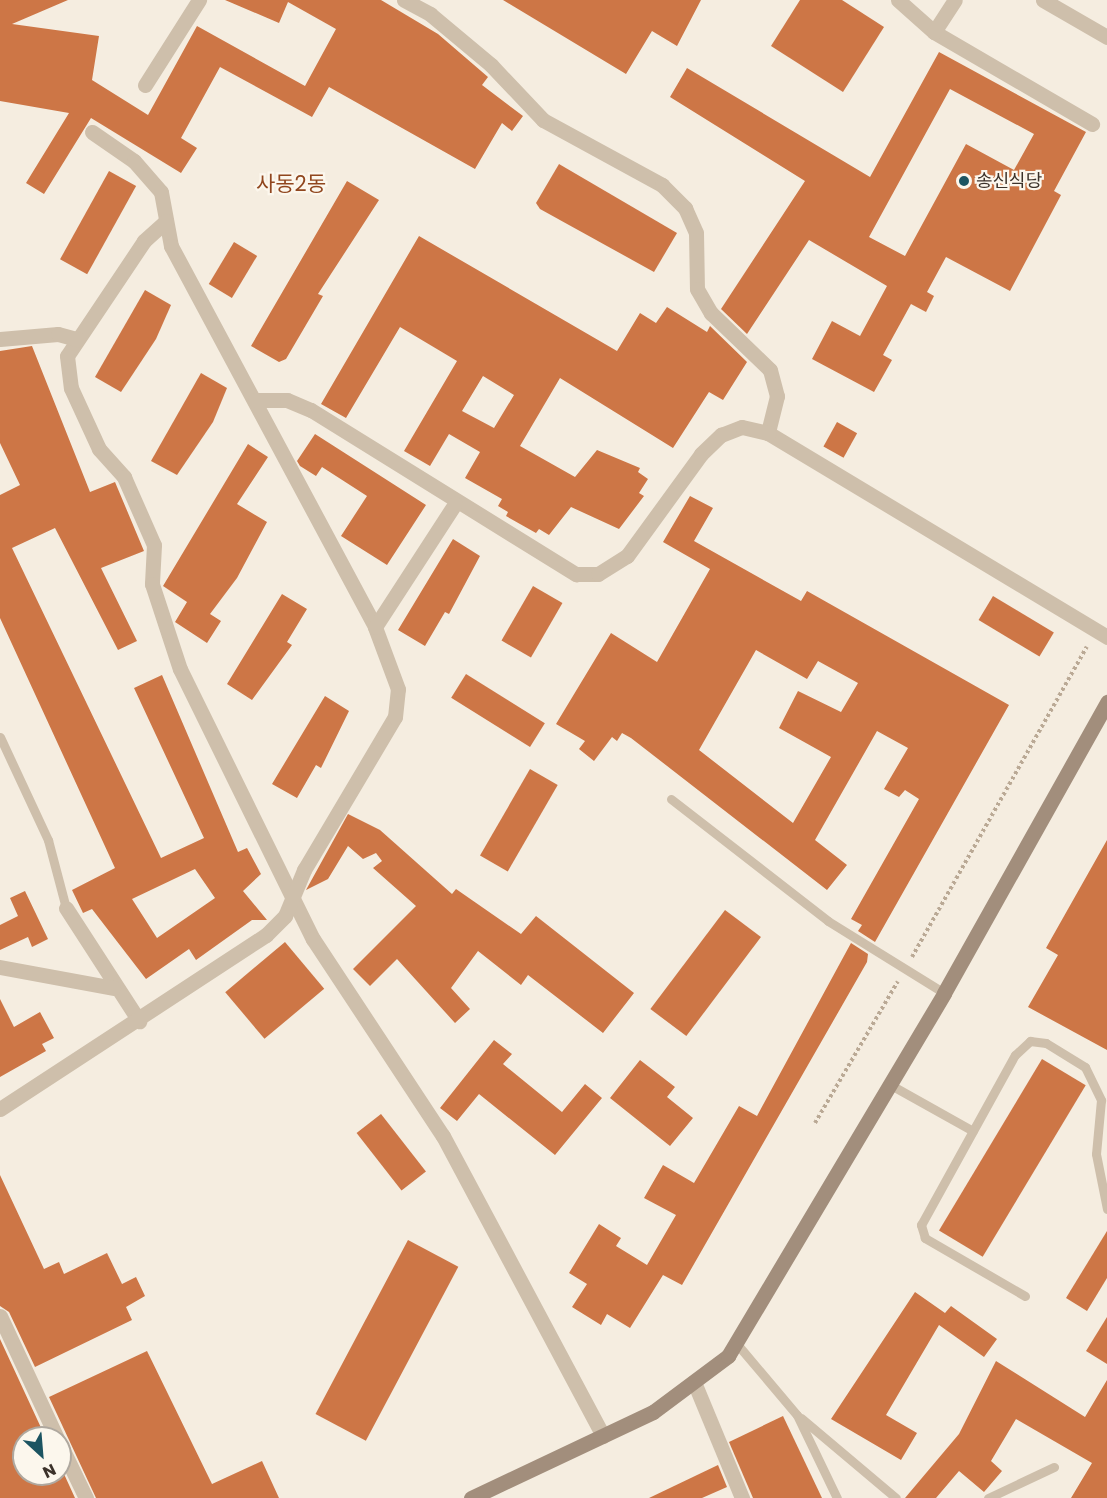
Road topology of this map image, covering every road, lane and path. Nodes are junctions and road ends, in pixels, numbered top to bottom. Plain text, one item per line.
1 (198, 0) edge
2 (404, 0) edge
3 (898, 0) edge
4 (956, 0) edge
5 (1042, 0) edge
6 (934, 32) junction
7 (1107, 37) edge
8 (146, 85) dead end
9 (1092, 124) dead end
10 (92, 132) dead end
11 (166, 221) junction
12 (0, 339) edge
13 (77, 339) junction
14 (255, 400) junction
15 (768, 433) junction
16 (455, 504) junction
17 (375, 627) junction
18 (1102, 633) edge
19 (1107, 702) edge
20 (0, 737) edge
21 (671, 799) dead end
22 (295, 894) junction
23 (66, 908) joint
24 (0, 967) edge
25 (905, 970) junction
26 (113, 988) junction
27 (944, 993) junction
28 (139, 1021) junction
29 (889, 1084) junction
30 (0, 1108) edge
31 (815, 1123) dead end
32 (973, 1131) junction
33 (1107, 1209) edge
34 (1025, 1296) dead end
35 (0, 1316) edge
36 (737, 1344) junction
37 (694, 1382) junction
38 (797, 1415) junction
39 (51, 1426) edge
40 (603, 1436) junction
41 (1054, 1467) dead end
42 (72, 1469) edge
43 (86, 1498) edge
44 (471, 1498) edge
45 (742, 1498) edge
46 (837, 1498) edge
47 (896, 1498) edge
48 (987, 1498) edge

1 - 8 street
2 - 15 street
3 - 6 street
4 - 6 street
5 - 7 street
6 - 9 street
10 - 11 street
11 - 13 street
11 - 14 street
12 - 13 street
13 - 22 street
14 - 16 street
14 - 17 street
15 - 16 street
15 - 18 street
16 - 17 street
17 - 22 street
18 - 25 path
19 - 27 street
20 - 23 lane
21 - 25 lane
22 - 28 street
22 - 40 street
23 - 26 street
24 - 26 street
25 - 27 lane
25 - 31 path
26 - 28 street
27 - 29 street
28 - 30 street
29 - 32 lane
29 - 36 street
32 - 33 lane
32 - 34 lane
35 - 39 street
36 - 37 street
36 - 38 lane
37 - 40 street
37 - 45 street
38 - 46 lane
38 - 47 lane
40 - 44 street
41 - 48 lane
42 - 43 street

